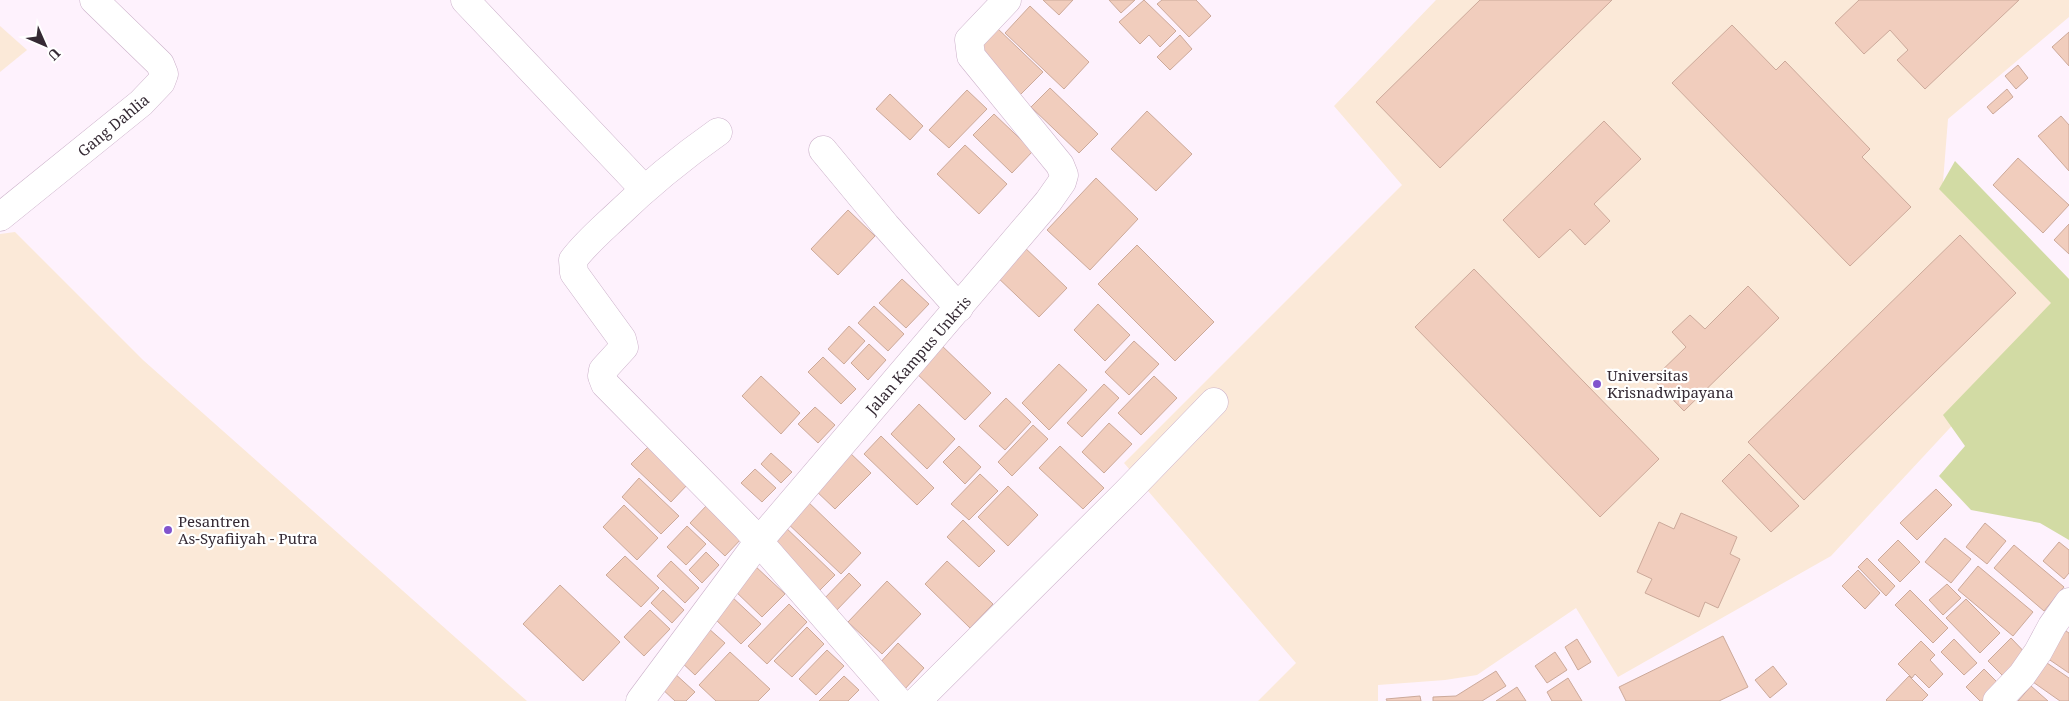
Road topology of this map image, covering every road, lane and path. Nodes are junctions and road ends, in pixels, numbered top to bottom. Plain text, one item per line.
1 (94, 0) edge
2 (465, 0) edge
3 (1007, 0) edge
4 (718, 132) dead end
5 (823, 150) dead end
6 (644, 189) junction
7 (0, 217) edge
8 (959, 308) junction
9 (1214, 402) dead end
10 (759, 541) junction
11 (2069, 602) edge
12 (640, 701) edge
13 (898, 701) edge
14 (917, 701) edge
15 (1997, 701) edge

1 - 7 street, Gang Dahlia
2 - 6 street
3 - 8 street, Jalan Kampus Unkris
4 - 6 street
5 - 8 street
6 - 10 street
8 - 10 street, Jalan Kampus Unkris
9 - 14 street
10 - 12 street, Jalan Kampus Unkris
10 - 13 street
11 - 15 street

